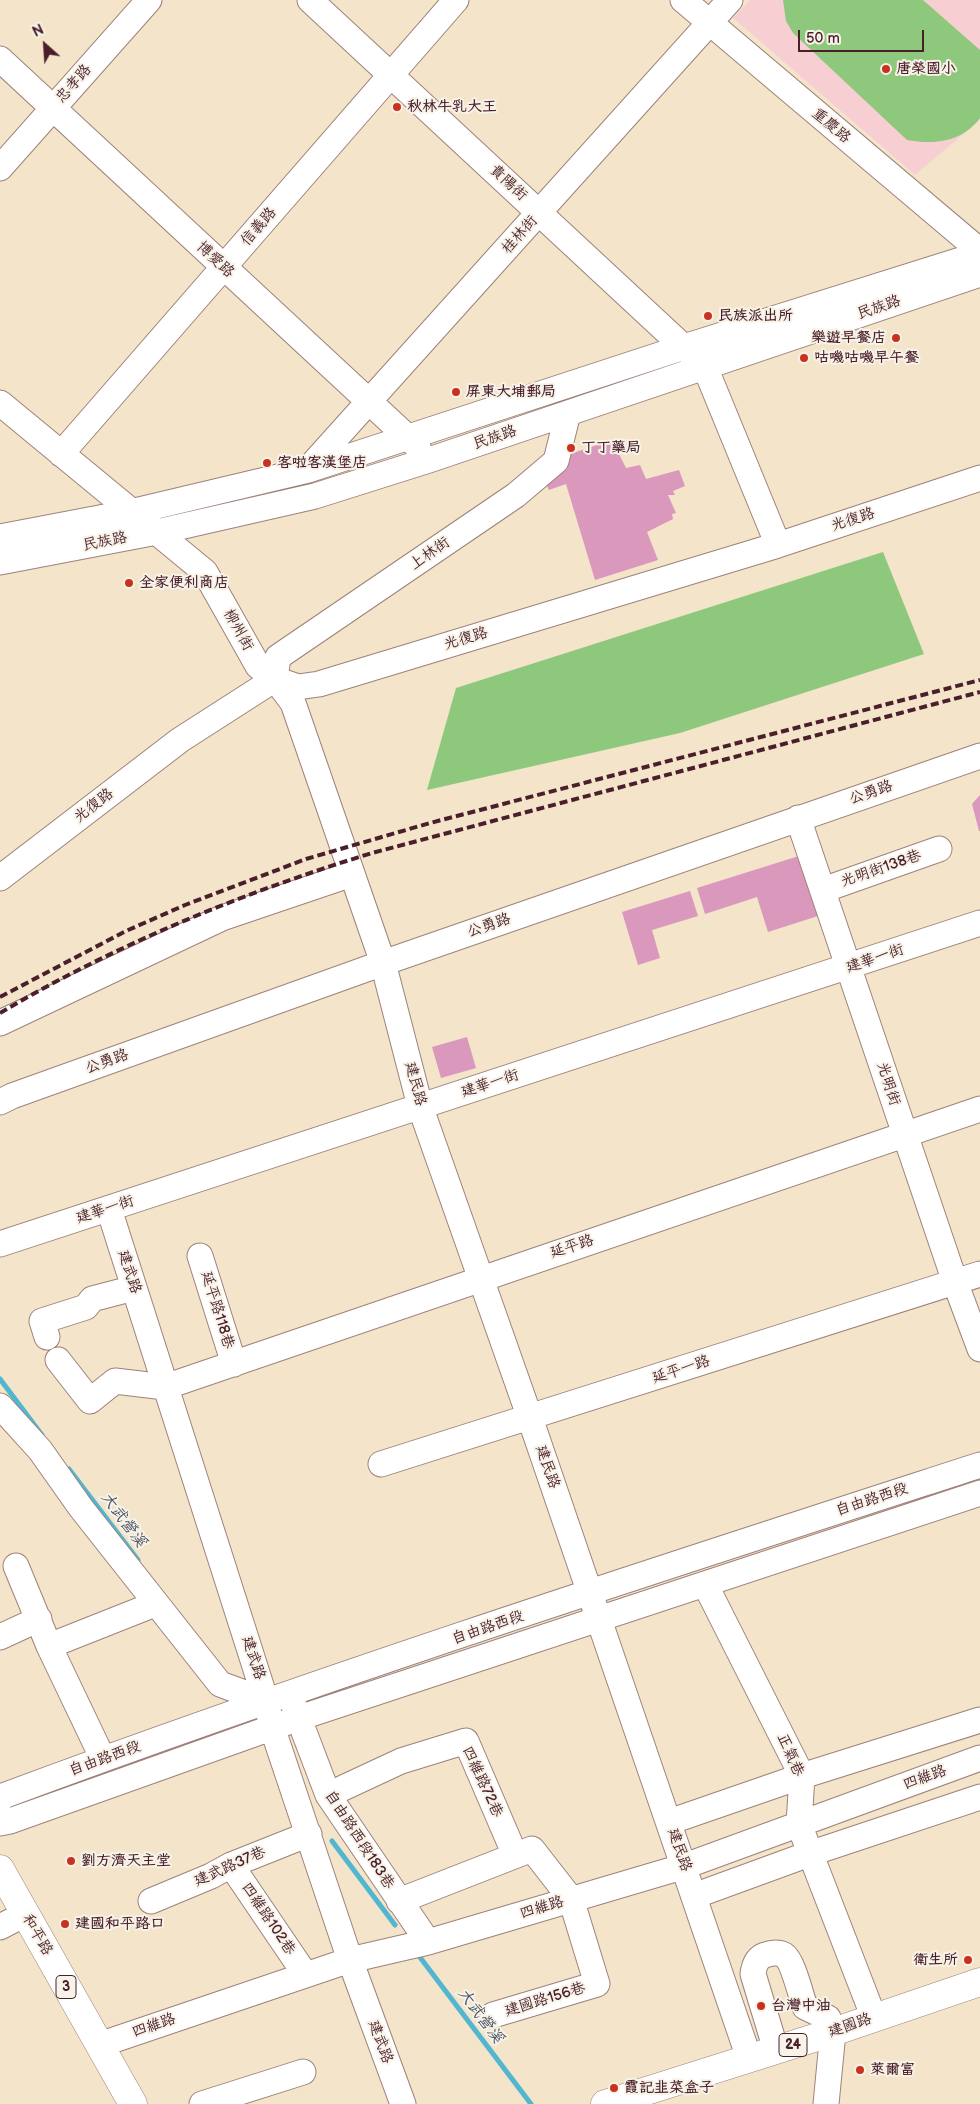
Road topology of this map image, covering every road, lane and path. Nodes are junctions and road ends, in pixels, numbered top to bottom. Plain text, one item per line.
1 (149, 0) edge
2 (310, 0) edge
3 (456, 0) edge
4 (683, 0) edge
5 (730, 0) edge
6 (710, 23) junction
7 (0, 59) edge
8 (391, 75) junction
9 (53, 108) junction
10 (0, 168) edge
11 (539, 213) junction
12 (980, 253) edge
13 (223, 268) junction
14 (980, 274) edge
15 (684, 347) junction
16 (705, 367) junction
17 (0, 403) edge
18 (369, 404) junction
19 (568, 413) junction
20 (408, 437) junction
21 (61, 454) junction
22 (430, 460) junction
23 (308, 470) junction
24 (980, 478) edge
25 (131, 512) junction
26 (157, 532) junction
27 (0, 537) edge
28 (778, 545) junction
29 (0, 562) edge
30 (275, 680) junction
31 (980, 756) edge
32 (798, 818) junction
33 (939, 849) dead end
34 (352, 874) junction
35 (0, 878) edge
36 (823, 890) junction
37 (980, 923) edge
38 (383, 963) junction
39 (850, 968) junction
40 (0, 1023) edge
41 (0, 1102) edge
42 (420, 1106) junction
43 (980, 1109) edge
44 (905, 1136) junction
45 (109, 1209) junction
46 (0, 1244) edge
47 (200, 1256) dead end
48 (980, 1274) edge
49 (480, 1278) junction
50 (955, 1282) junction
51 (134, 1288) junction
52 (47, 1337) dead end
53 (980, 1349) edge
54 (58, 1360) dead end
55 (234, 1364) junction
56 (165, 1387) junction
57 (0, 1406) edge
58 (530, 1418) junction
59 (381, 1464) dead end
60 (980, 1465) edge
61 (980, 1493) edge
62 (16, 1566) dead end
63 (705, 1584) junction
64 (589, 1594) junction
65 (155, 1604) junction
66 (39, 1619) junction
67 (598, 1620) junction
68 (0, 1637) edge
69 (49, 1646) junction
70 (290, 1694) junction
71 (266, 1701) junction
72 (299, 1718) junction
73 (979, 1724) edge
74 (272, 1727) junction
75 (980, 1758) edge
76 (103, 1759) junction
77 (802, 1776) junction
78 (328, 1795) junction
79 (980, 1797) edge
80 (0, 1800) edge
81 (669, 1822) junction
82 (0, 1823) edge
83 (799, 1824) junction
84 (309, 1834) junction
85 (809, 1854) junction
86 (515, 1855) junction
87 (231, 1865) junction
88 (685, 1866) junction
89 (0, 1869) edge
90 (694, 1896) junction
91 (571, 1899) junction
92 (151, 1901) dead end
93 (399, 1901) junction
94 (25, 1914) junction
95 (0, 1927) edge
96 (417, 1945) junction
97 (350, 1960) junction
98 (306, 1974) junction
99 (980, 1982) edge
100 (493, 2015) dead end
101 (874, 2018) junction
102 (833, 2032) junction
103 (99, 2045) junction
104 (776, 2050) junction
105 (749, 2058) junction
106 (304, 2072) dead end
107 (133, 2104) edge
108 (202, 2104) edge
109 (403, 2104) edge
110 (605, 2104) edge
111 (826, 2104) edge

1 - 9 street, 忠孝路
2 - 8 street, 貴陽街
3 - 8 street, 信義路
4 - 6 street, 重慶路
5 - 6 street, 桂林街
6 - 11 street, 桂林街
6 - 12 street, 重慶路
7 - 9 street, 博愛路
8 - 11 street, 貴陽街
8 - 13 street, 信義路
9 - 10 street, 忠孝路
9 - 13 street, 博愛路
11 - 15 street, 貴陽街
11 - 18 street, 桂林街
12 - 15 street, 民族路
13 - 18 street, 博愛路
13 - 21 street, 信義路
14 - 16 street, 民族路
15 - 16 street, 貴陽街
15 - 20 street, 民族路
16 - 19 street, 民族路
16 - 28 street
17 - 21 street, 柳州街
18 - 20 street, 博愛路
18 - 23 street, 桂林街
19 - 22 street, 民族路
19 - 30 street, 上林街
20 - 22 street, 博愛路
20 - 23 street, 民族路
21 - 25 street, 柳州街
22 - 26 street, 民族路
23 - 25 street, 民族路
24 - 28 street, 光復路
25 - 26 street, 柳州街
25 - 27 street, 民族路
26 - 29 street, 民族路
26 - 30 street, 柳州街
28 - 30 street, 光復路
30 - 34 street, 柳州街
30 - 35 street, 光復路
31 - 32 street, 公勇路
32 - 36 street, 光明街
32 - 38 street, 公勇路
33 - 36 street, 光明街138巷
34 - 38 street, 建民路
34 - 40 street
36 - 39 street, 光明街
37 - 39 street, 建華一街
38 - 41 street, 公勇路
38 - 42 street, 建民路
39 - 42 street, 建華一街
39 - 44 street, 光明街
42 - 45 street, 建華一街
42 - 49 street, 建民路
43 - 44 street, 延平路
44 - 49 street, 延平路
44 - 50 street, 光明街
45 - 46 street, 建華一街
45 - 51 street, 建武路
47 - 55 street, 延平路118巷
48 - 50 street, 延平一路
49 - 55 street, 延平路
49 - 58 street, 建民路
50 - 53 street, 光明街
50 - 58 street, 延平一路
51 - 52 street
51 - 56 street, 建武路
54 - 56 street
55 - 56 street, 延平路
56 - 71 street, 建武路
57 - 65 street
58 - 59 street, 延平一路
58 - 64 street, 建民路
60 - 64 street, 自由路西段
61 - 63 street, 自由路西段
62 - 66 street
63 - 67 street, 自由路西段
63 - 77 street, 正氣巷
64 - 67 street, 建民路
64 - 70 street, 自由路西段
65 - 69 street
65 - 71 street
66 - 68 street
66 - 69 street
67 - 72 street, 自由路西段
67 - 81 street, 建民路
69 - 76 street
70 - 71 street, 自由路西段
70 - 72 street, 自由路西段183巷
71 - 74 street, 建武路
71 - 76 street, 自由路西段
72 - 74 street, 自由路西段
72 - 78 street, 自由路西段183巷
73 - 77 street
74 - 82 street, 自由路西段
74 - 84 street, 建武路
75 - 83 street, 四維路
76 - 80 street, 自由路西段
77 - 81 street
77 - 83 street, 正氣巷
78 - 86 street, 四維路72巷
78 - 93 street, 自由路西段183巷
79 - 85 street
81 - 88 street, 建民路
83 - 85 street, 正氣巷
83 - 88 street, 四維路
84 - 87 street, 建武路37巷
84 - 97 street, 建武路
85 - 90 street
85 - 101 street, 正氣巷
86 - 91 street
86 - 93 street, 自由路西段183巷
87 - 92 street, 建武路37巷
87 - 98 street, 四維路102巷
88 - 90 street, 建民路
88 - 91 street, 四維路
89 - 94 main road, 和平路 / 3
90 - 105 street, 建民路
91 - 96 street, 四維路
91 - 100 street, 建國路156巷
93 - 96 street, 自由路西段183巷
94 - 95 street
94 - 103 main road, 和平路 / 3
96 - 97 street, 四維路
97 - 98 street, 四維路
97 - 109 street, 建武路
98 - 103 street, 四維路
99 - 101 main road, 建國路 / 24
101 - 102 main road, 建國路 / 24
102 - 104 main road, 建國路 / 24
102 - 104 street
102 - 111 street
103 - 107 main road, 和平路 / 3
104 - 105 main road, 建國路 / 24
105 - 110 main road, 建國路 / 24
106 - 108 street

